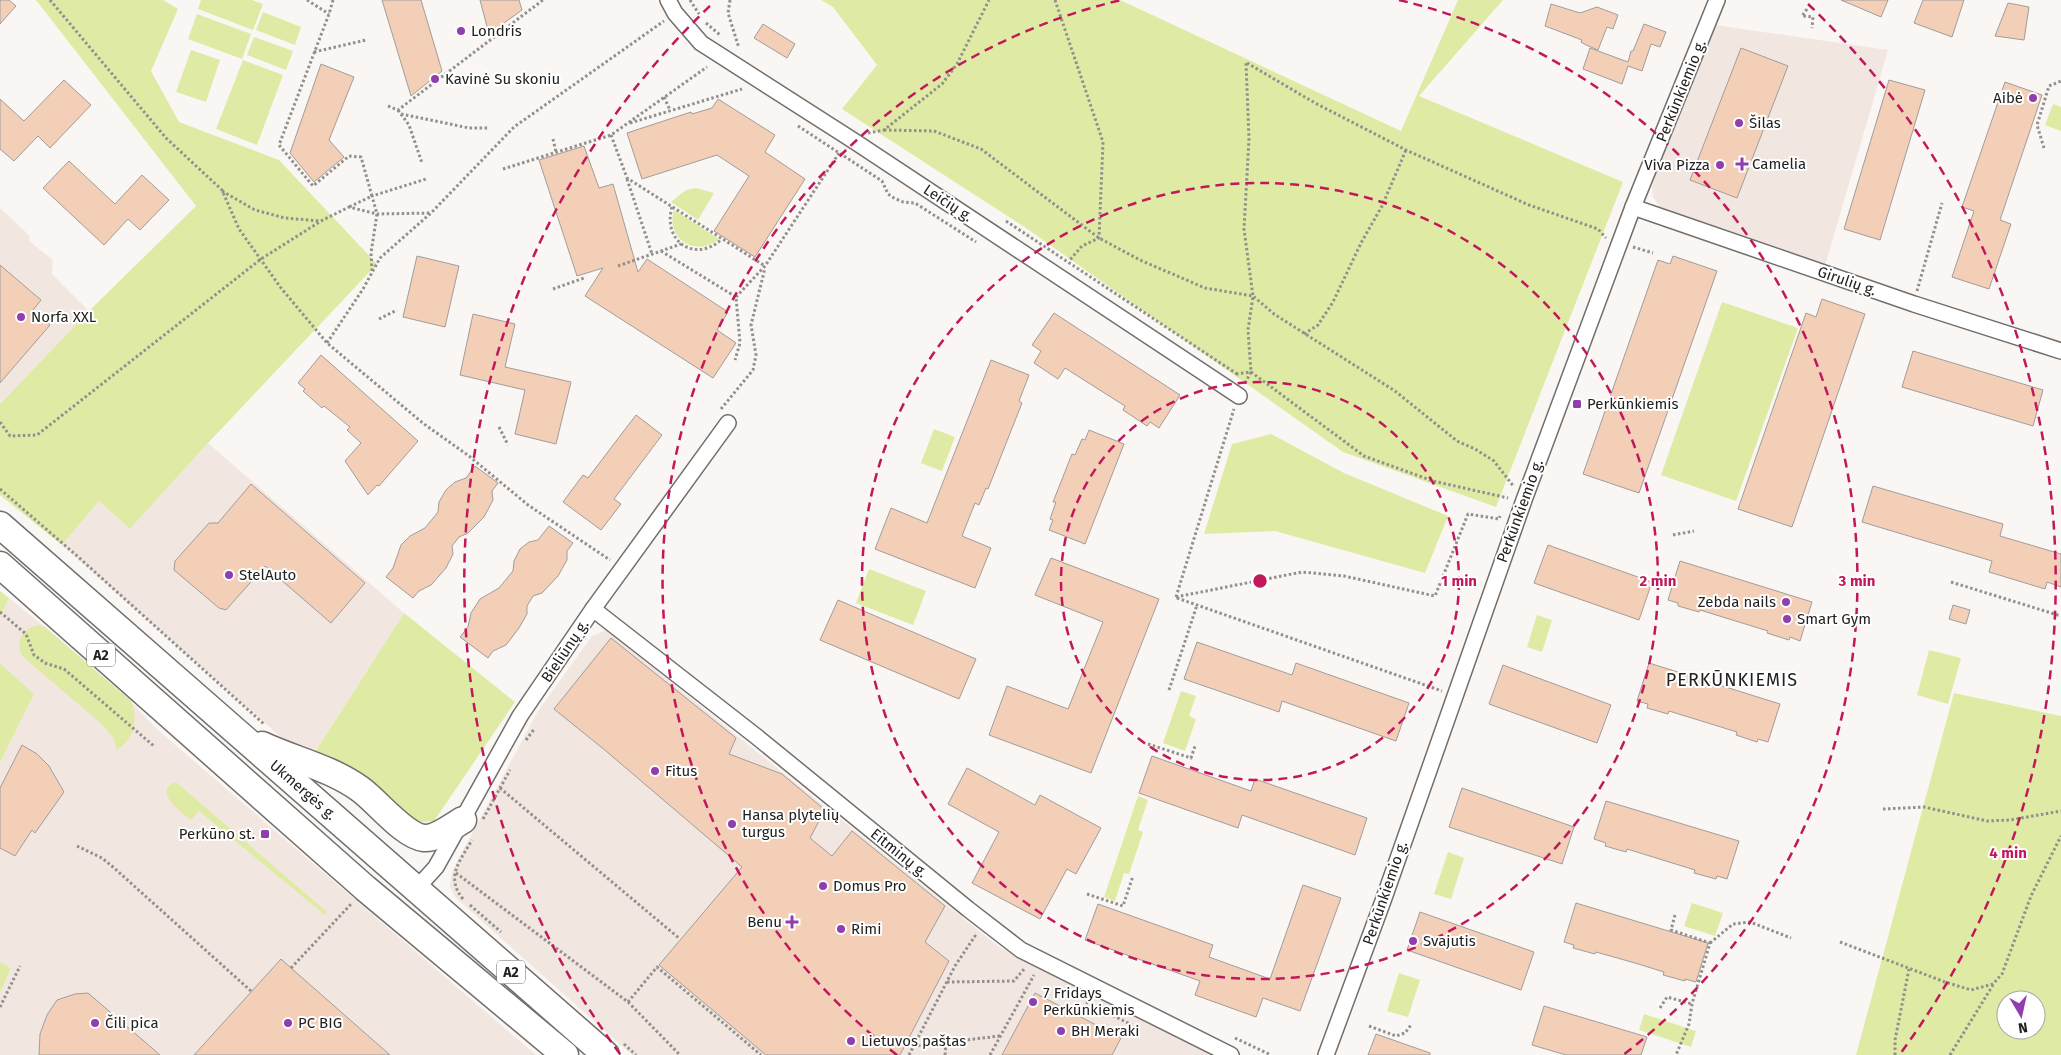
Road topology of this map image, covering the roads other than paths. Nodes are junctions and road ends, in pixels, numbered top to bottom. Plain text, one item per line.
1 (1717, 0) edge
2 (671, 6) edge
3 (1633, 207) junction
4 (2061, 351) edge
5 (1239, 396) road end
6 (728, 422) road end
7 (0, 525) edge
8 (0, 565) edge
9 (593, 609) junction
10 (238, 734) junction
11 (472, 827) junction
12 (417, 888) junction
13 (405, 921) junction
14 (614, 1049) edge
15 (565, 1055) edge
16 (1231, 1055) edge
17 (1326, 1055) edge

1 - 3 street, Perkūnkiemio g.
2 - 5 street, Leičių g.
3 - 4 street, Girulių g.
3 - 17 street, Perkūnkiemio g.
6 - 9 street, Bieliūnų g.
7 - 10 highway, Ukmergės g. / A2
8 - 13 highway, A2
9 - 11 street, Bieliūnų g.
9 - 16 street, Eitminų g.
10 - 11 highway
10 - 12 highway, Ukmergės g. / A2
11 - 12 street, Bieliūnų g.
12 - 13 highway
12 - 14 highway, Ukmergės g. / A2
13 - 15 highway, A2

